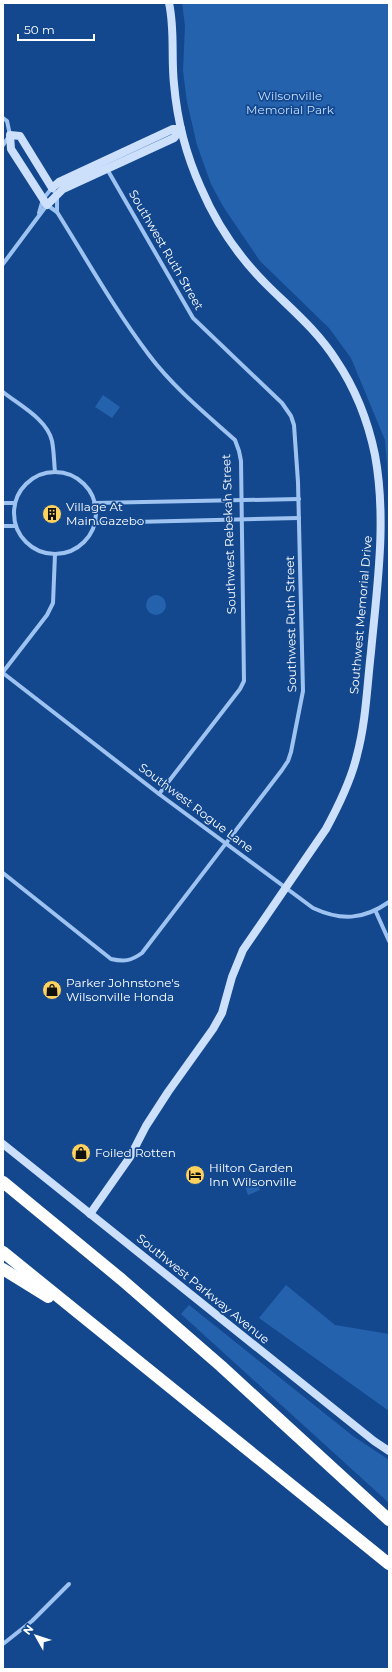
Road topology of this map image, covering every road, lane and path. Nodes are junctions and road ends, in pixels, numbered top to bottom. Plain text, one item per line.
1 (169, 3) edge
2 (3, 118) edge
3 (182, 129) junction
4 (10, 135) junction
5 (3, 145) edge
6 (106, 165) junction
7 (52, 188) junction
8 (57, 196) junction
9 (45, 202) junction
10 (57, 212) junction
11 (38, 216) junction
12 (3, 264) edge
13 (3, 392) edge
14 (54, 472) junction
15 (299, 499) junction
16 (241, 500) junction
17 (94, 502) junction
18 (3, 503) edge
19 (15, 503) junction
20 (299, 518) junction
21 (242, 519) junction
22 (94, 523) junction
23 (3, 526) edge
24 (15, 526) junction
25 (55, 554) junction
26 (3, 673) edge
27 (159, 794) junction
28 (225, 844) junction
29 (3, 872) edge
30 (285, 888) junction
31 (389, 902) edge
32 (376, 912) junction
33 (389, 940) edge
34 (3, 1144) edge
35 (3, 1182) edge
36 (90, 1214) junction
37 (3, 1252) edge
38 (3, 1269) edge
39 (98, 1329) junction
40 (389, 1451) edge
41 (389, 1520) edge
42 (389, 1564) edge
43 (68, 1584) dead end
44 (3, 1644) edge

1 - 3 street, Southwest Memorial Drive
2 - 4 street, Southwest Rebekah Street
3 - 6 street
3 - 30 street, Southwest Memorial Drive
4 - 5 street
4 - 7 street
4 - 9 street, Southwest Rebekah Street
6 - 7 street
6 - 8 street
6 - 15 street, Southwest Ruth Street
7 - 8 street
7 - 9 street
8 - 9 street
8 - 10 street
9 - 10 street, Southwest Rebekah Street
9 - 11 street
9 - 11 street
10 - 16 street, Southwest Rebekah Street
11 - 12 street
13 - 14 street
14 - 17 street
14 - 19 street
15 - 16 street
15 - 20 street, Southwest Ruth Street
16 - 17 street
16 - 21 street, Southwest Rebekah Street
17 - 22 street
18 - 19 street
19 - 24 street
20 - 21 street
20 - 28 street, Southwest Ruth Street
21 - 22 street
21 - 27 street, Southwest Rebekah Street
22 - 25 street
23 - 24 street
24 - 25 street
25 - 26 street
26 - 27 street, Southwest Rogue Lane
27 - 28 street, Southwest Rogue Lane
28 - 29 street, Southwest Ruth Street
28 - 30 street, Southwest Rogue Lane
30 - 32 street, Southwest Rogue Lane
30 - 36 street, Southwest Memorial Drive
31 - 32 street, Southwest Rogue Lane
32 - 33 street
34 - 36 street, Southwest Parkway Avenue
35 - 41 highway
36 - 40 street, Southwest Parkway Avenue
37 - 39 highway
38 - 39 highway
39 - 42 highway
43 - 44 street

